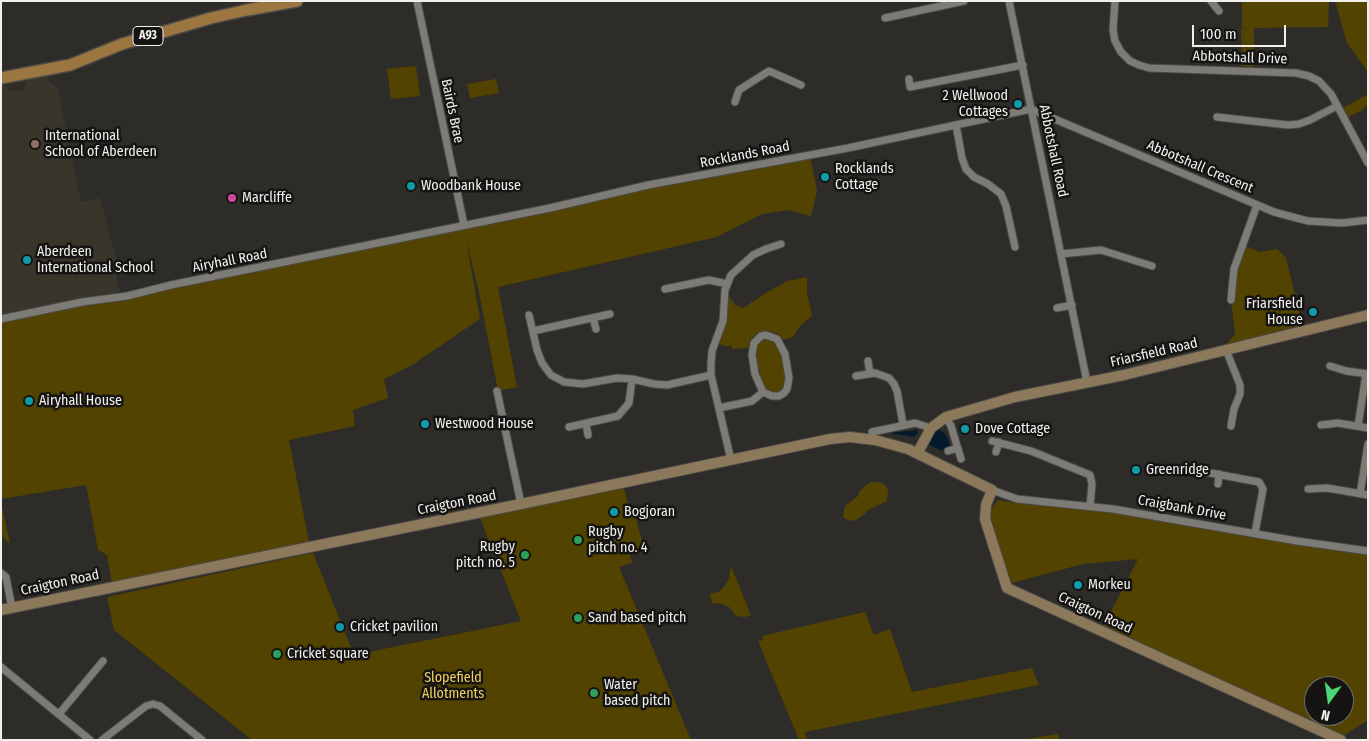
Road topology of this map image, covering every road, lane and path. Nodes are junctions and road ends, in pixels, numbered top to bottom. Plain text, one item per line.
1 (297, 1) edge
2 (417, 1) edge
3 (964, 1) edge
4 (1009, 1) edge
5 (1115, 1) edge
6 (1210, 1) edge
7 (245, 5) edge
8 (1219, 11) dead end
9 (885, 18) dead end
10 (1023, 66) junction
11 (1, 78) edge
12 (909, 79) dead end
13 (801, 85) dead end
14 (735, 102) dead end
15 (1337, 106) junction
16 (1031, 109) junction
17 (1217, 117) dead end
18 (956, 125) junction
19 (1368, 162) edge
20 (1257, 205) junction
21 (1367, 219) edge
22 (464, 225) junction
23 (781, 244) dead end
24 (1014, 247) dead end
25 (1061, 254) junction
26 (1152, 266) dead end
27 (727, 284) junction
28 (665, 289) dead end
29 (1231, 300) dead end
30 (1072, 305) junction
31 (1057, 308) dead end
32 (610, 314) dead end
33 (529, 315) dead end
34 (1368, 316) edge
35 (593, 318) junction
36 (1, 319) edge
37 (596, 329) dead end
38 (533, 331) junction
39 (1226, 350) junction
40 (868, 361) dead end
41 (1330, 366) dead end
42 (870, 374) junction
43 (1367, 374) edge
44 (711, 375) junction
45 (856, 376) dead end
46 (632, 379) junction
47 (1087, 382) junction
48 (497, 391) dead end
49 (763, 392) junction
50 (719, 408) junction
51 (946, 417) junction
52 (586, 424) junction
53 (903, 424) junction
54 (1321, 425) dead end
55 (1231, 426) dead end
56 (1358, 426) junction
57 (569, 427) dead end
58 (931, 428) junction
59 (1368, 428) edge
60 (872, 432) dead end
61 (588, 435) dead end
62 (1368, 444) edge
63 (958, 448) junction
64 (948, 451) dead end
65 (918, 452) junction
66 (996, 452) dead end
67 (961, 459) dead end
68 (731, 460) junction
69 (1206, 472) dead end
70 (1219, 474) junction
71 (1218, 484) dead end
72 (992, 490) junction
73 (1308, 490) dead end
74 (1360, 494) junction
75 (1368, 495) edge
76 (521, 504) junction
77 (1090, 506) junction
78 (1255, 533) junction
79 (1368, 551) edge
80 (1, 572) edge
81 (12, 608) junction
82 (1, 610) edge
83 (103, 661) dead end
84 (1, 667) edge
85 (59, 714) junction
86 (90, 740) edge
87 (102, 740) edge
88 (202, 740) edge
89 (1341, 740) edge

1 - 7 main road, A93
2 - 22 street, Bairds Brae
3 - 9 street
4 - 10 street, Abbotshall Road
5 - 15 street, Abbotshall Drive
6 - 8 street
7 - 11 main road, A93
10 - 12 street
10 - 16 street, Abbotshall Road
13 - 14 street
15 - 17 street
15 - 19 street, Abbotshall Drive
16 - 18 street, Rocklands Road
16 - 20 street, Abbotshall Crescent
16 - 25 street, Abbotshall Road
18 - 22 street, Rocklands Road
18 - 24 street
20 - 21 street, Abbotshall Crescent
20 - 29 street
22 - 36 street, Airyhall Road
23 - 27 street
25 - 26 street
25 - 30 street, Abbotshall Road
27 - 28 street
27 - 44 street
30 - 31 street
30 - 47 street, Abbotshall Road
32 - 35 street
33 - 38 street
34 - 39 street, Friarsfield Road
35 - 37 street
35 - 38 street
38 - 46 street
39 - 47 street, Friarsfield Road
39 - 55 street
40 - 42 street
41 - 43 street
42 - 45 street
42 - 53 street
43 - 56 street
44 - 46 street
44 - 50 street
46 - 52 street
47 - 51 street, Friarsfield Road
48 - 76 street
49 - 49 street
49 - 50 street
50 - 68 street
51 - 58 street
51 - 63 street
52 - 57 street
52 - 61 street
53 - 58 street
53 - 60 street
54 - 56 street
56 - 59 street
58 - 65 street
62 - 74 street
63 - 64 street
63 - 67 street
65 - 68 street, Craigton Road
65 - 72 street, Craigton Road
66 - 77 street
68 - 76 street, Craigton Road
69 - 70 street
70 - 71 street
70 - 78 street
72 - 77 street, Craigbank Drive
72 - 89 street, Craigton Road
73 - 74 street
74 - 75 street
76 - 81 street, Craigton Road
77 - 78 street, Craigbank Drive
78 - 79 street, Craigbank Drive
80 - 81 street
81 - 82 street, Craigton Road
83 - 85 street
84 - 85 street
85 - 86 street
87 - 88 street

